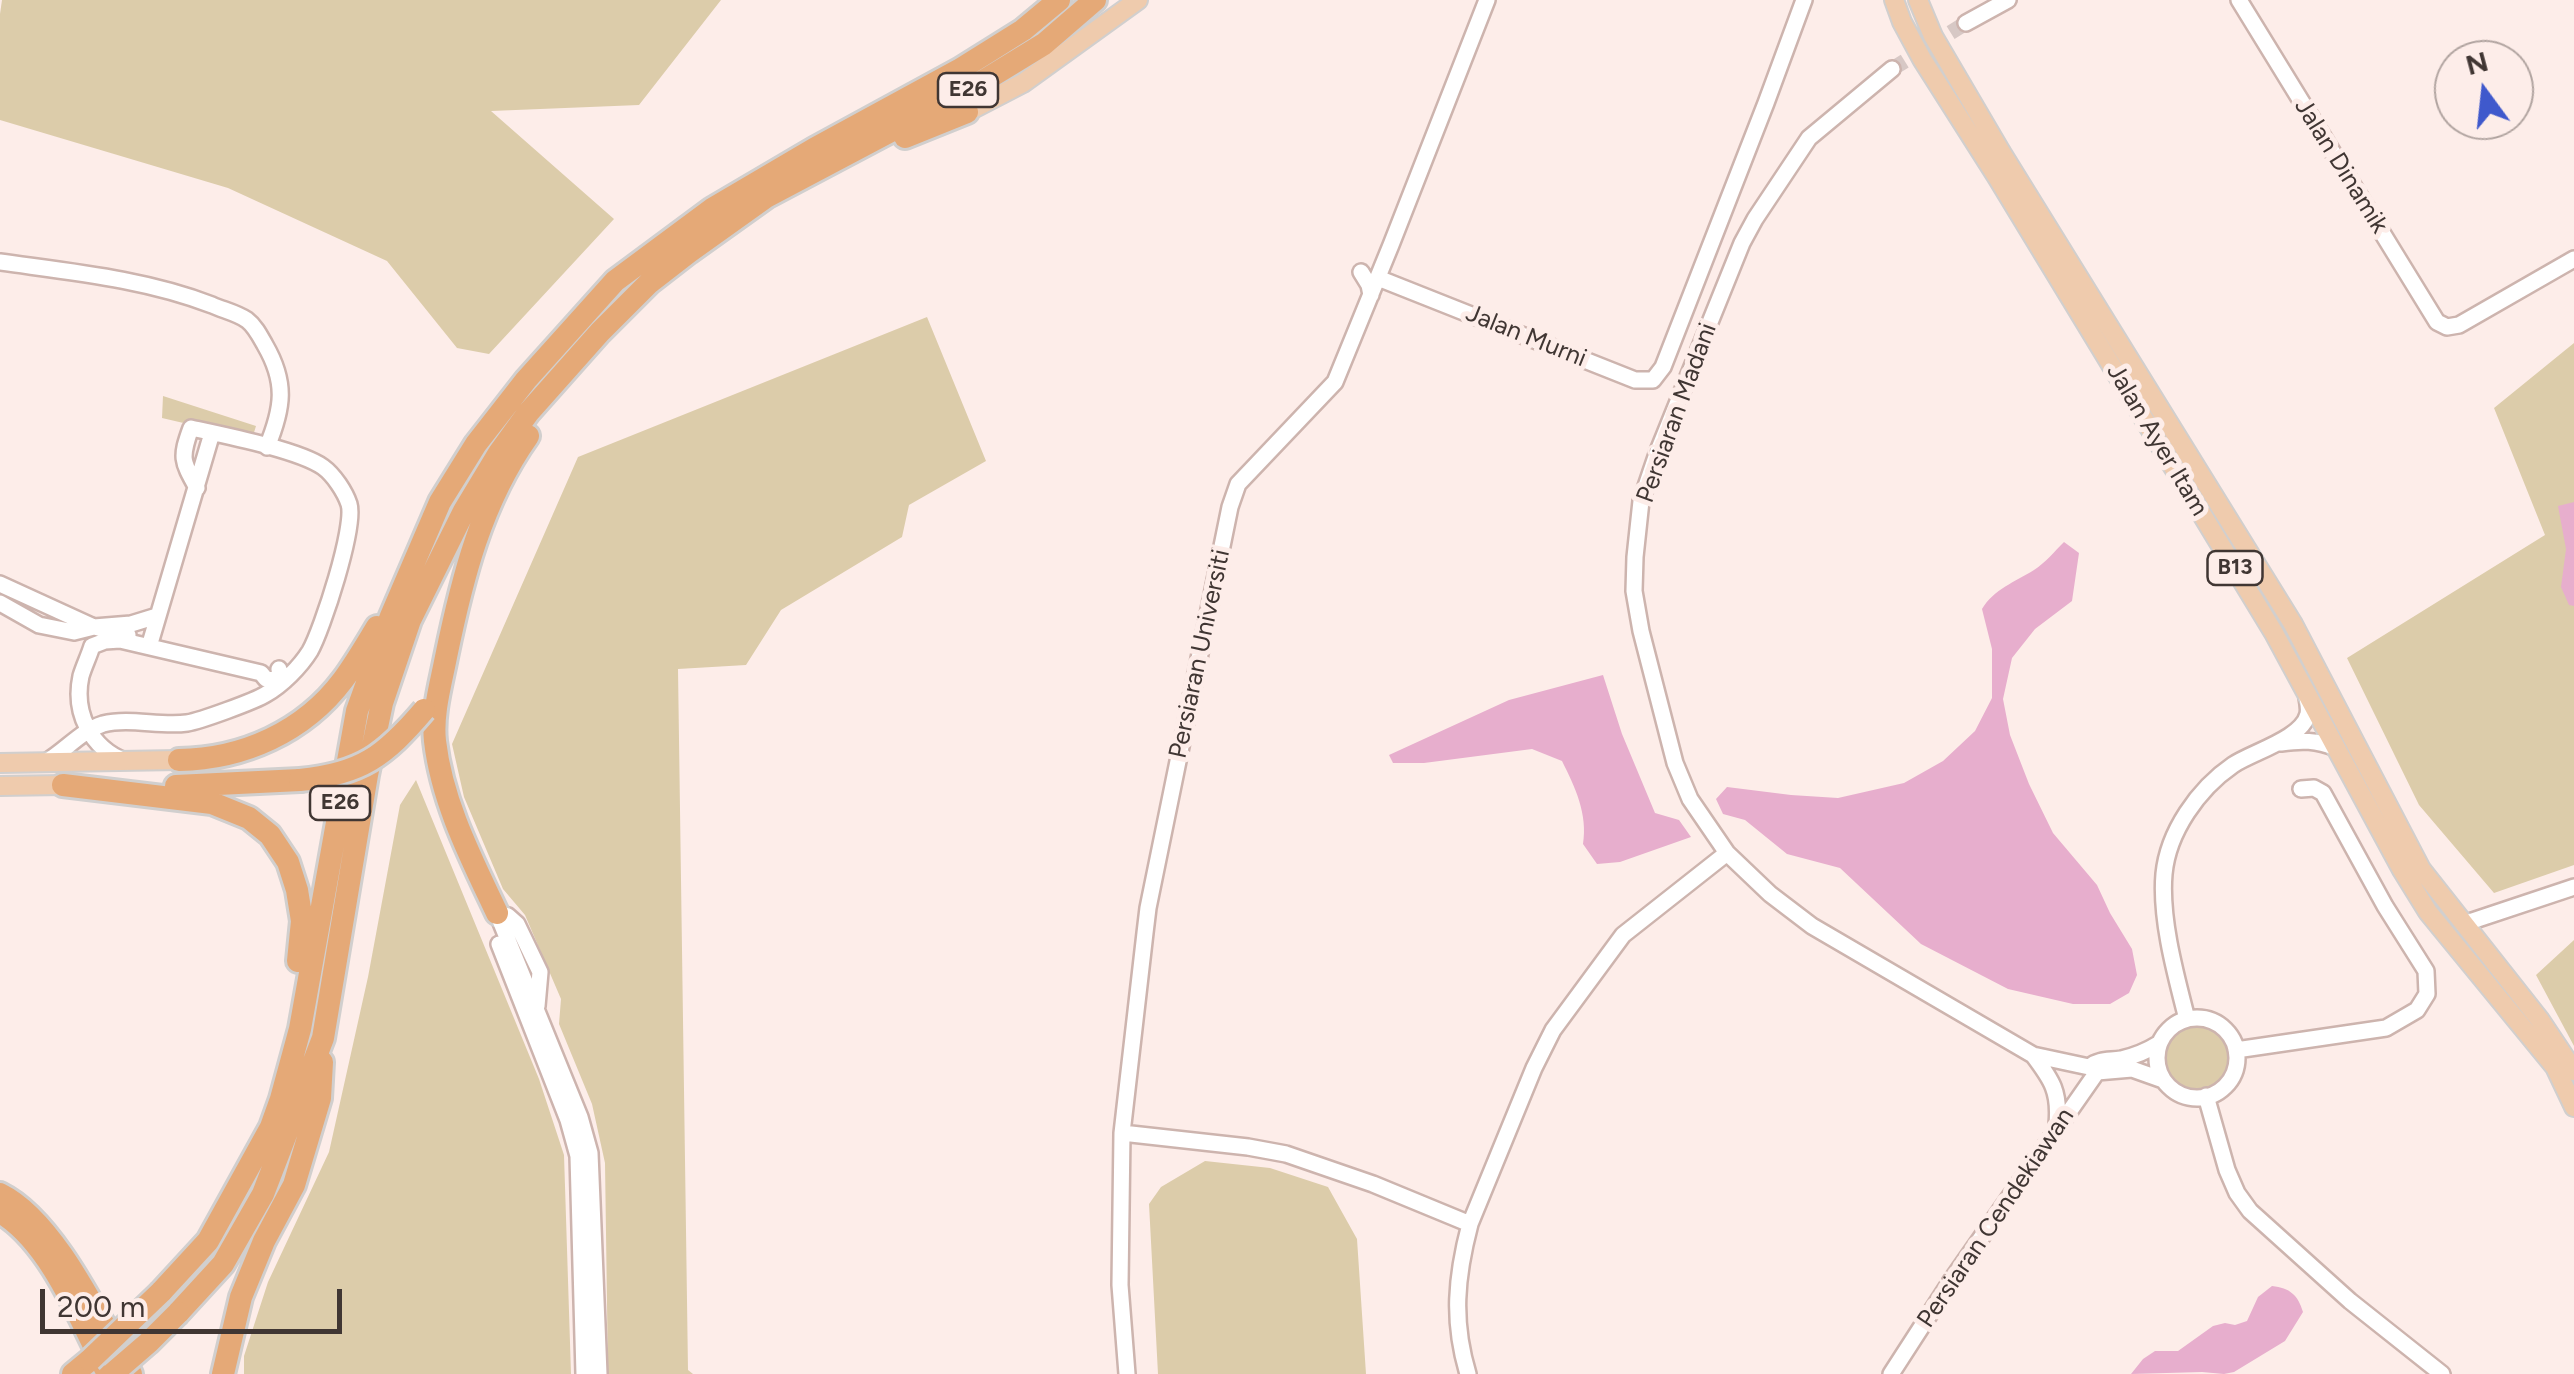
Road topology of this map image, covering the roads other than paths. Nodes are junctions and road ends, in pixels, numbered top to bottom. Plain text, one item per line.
1 (1060, 0) edge
2 (1095, 0) edge
3 (1138, 0) edge
4 (1487, 0) edge
5 (1804, 0) edge
6 (1894, 0) edge
7 (1918, 0) edge
8 (2008, 0) edge
9 (2239, 0) edge
10 (1966, 24) tunnel mouth
11 (1892, 70) tunnel mouth
12 (967, 112) joint
13 (830, 162) junction
14 (2574, 259) edge
15 (0, 262) edge
16 (1361, 272) dead end
17 (1378, 278) junction
18 (1401, 287) junction
19 (1371, 295) junction
20 (557, 380) junction
21 (267, 447) junction
22 (405, 583) junction
23 (0, 584) edge
24 (0, 603) edge
25 (158, 616) junction
26 (94, 627) junction
27 (150, 640) junction
28 (286, 670) junction
29 (440, 687) junction
30 (2308, 698) junction
31 (109, 723) junction
32 (88, 730) junction
33 (2276, 744) junction
34 (2336, 748) junction
35 (108, 753) junction
36 (180, 760) joint
37 (0, 762) edge
38 (45, 762) junction
39 (128, 762) junction
40 (63, 785) junction
41 (0, 786) edge
42 (2302, 789) dead end
43 (1727, 853) junction
44 (2574, 887) edge
45 (498, 913) junction
46 (2463, 924) junction
47 (2187, 1020) junction
48 (300, 1029) junction
49 (324, 1038) junction
50 (2160, 1043) junction
51 (2236, 1050) junction
52 (2033, 1055) junction
53 (2094, 1067) junction
54 (2574, 1071) edge
55 (2163, 1080) junction
56 (2206, 1096) junction
57 (1125, 1105) junction
58 (2574, 1107) edge
59 (2057, 1128) junction
60 (1122, 1133) junction
61 (1151, 1136) junction
62 (1122, 1159) junction
63 (0, 1194) edge
64 (0, 1212) edge
65 (1470, 1224) junction
66 (88, 1371) edge
67 (130, 1374) edge
68 (222, 1374) edge
69 (584, 1374) edge
70 (599, 1374) edge
71 (1127, 1374) edge
72 (1468, 1374) edge
73 (1890, 1374) edge
74 (2442, 1374) edge

1 - 22 highway, E26
2 - 13 highway, E26
3 - 12 main road
4 - 17 street, Persiaran Universiti
5 - 18 street, Jalan Murni
6 - 30 main road, Jalan Ayer Itam / B13
7 - 46 main road, Jalan Ayer Itam / B13
8 - 10 street
9 - 14 street, Jalan Dinamik
11 - 43 street, Persiaran Madani
12 - 13 highway
13 - 20 highway, E26
15 - 21 street
16 - 19 street
17 - 18 street, Jalan Murni
17 - 19 street, Persiaran Universiti
18 - 19 street
19 - 57 street, Persiaran Universiti
20 - 29 highway
20 - 49 highway, E26
21 - 25 street
21 - 28 street
22 - 36 highway
22 - 48 highway, E26
23 - 26 street
24 - 26 street
25 - 26 street
25 - 27 street
26 - 27 street
27 - 28 street
28 - 31 street
28 - 32 street
29 - 40 highway, bridge
29 - 45 highway
30 - 33 street
30 - 34 main road, Jalan Ayer Itam / B13
31 - 32 street
31 - 35 street
32 - 35 street
32 - 38 street
33 - 34 street
33 - 47 street
34 - 58 main road, Jalan Ayer Itam / B13
35 - 39 street
36 - 39 main road
37 - 38 main road
38 - 39 main road
40 - 41 main road
40 - 48 highway
42 - 51 street
43 - 52 street, Persiaran Madani
43 - 65 street
44 - 46 street
45 - 69 street
45 - 70 street
46 - 54 main road, Jalan Ayer Itam / B13
47 - 50 street
47 - 51 street
48 - 66 highway, E26, bridge
49 - 66 highway, E26, bridge
49 - 68 highway
50 - 53 street
50 - 55 street
51 - 56 street
52 - 53 street
52 - 59 street
53 - 55 street
53 - 59 street, Persiaran Cendekiawan
55 - 56 street
56 - 74 street
57 - 60 street, Persiaran Universiti
57 - 61 street
59 - 73 street, Persiaran Cendekiawan
60 - 61 street
60 - 62 street, Persiaran Universiti
61 - 62 street
61 - 65 street
62 - 71 street, Persiaran Universiti
63 - 67 highway
64 - 66 highway
65 - 72 street

